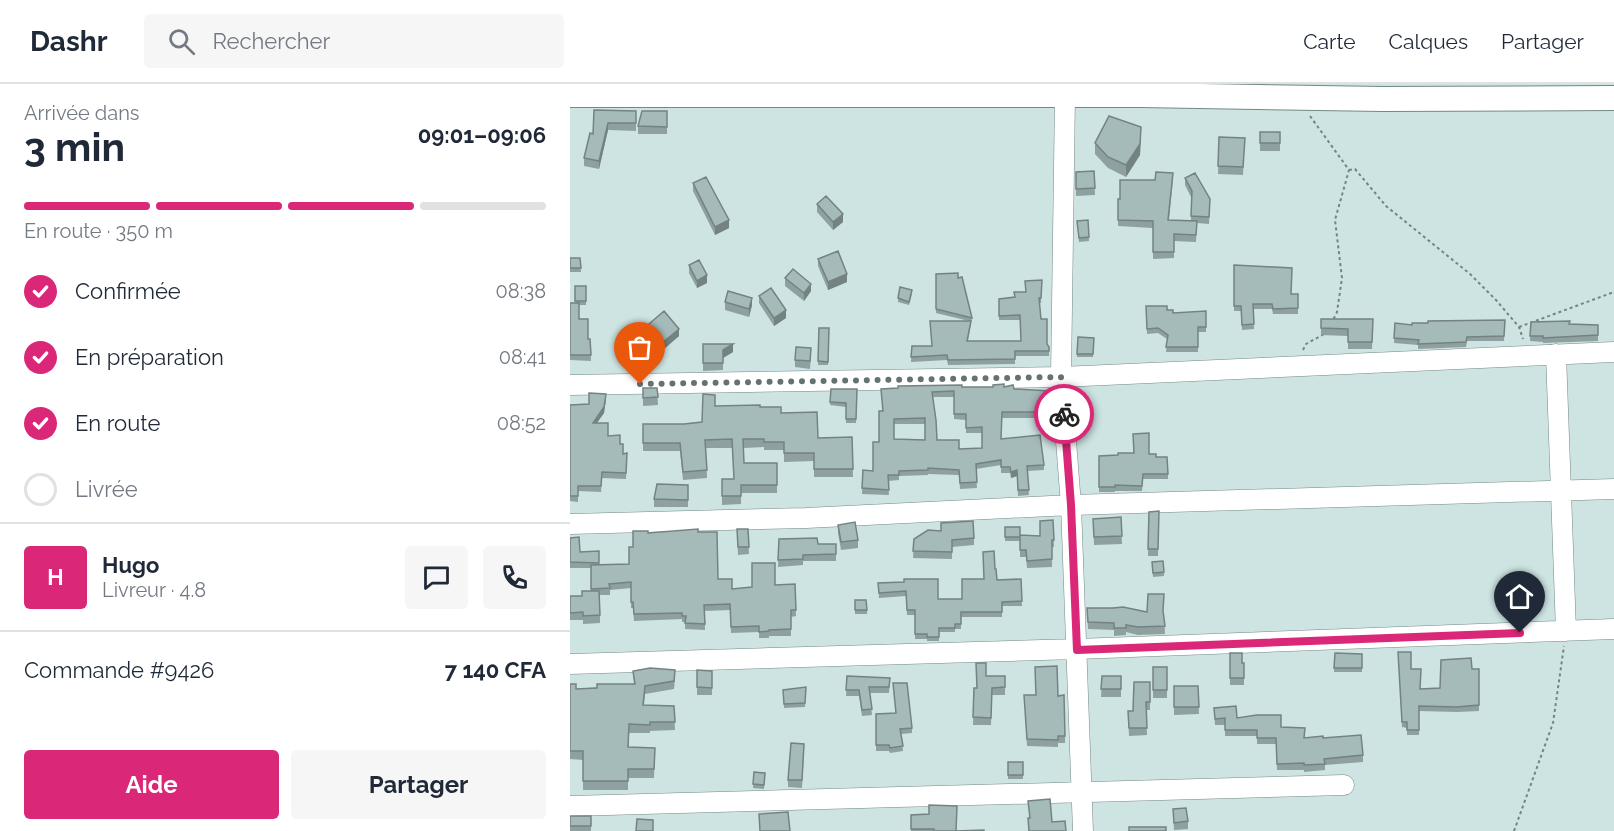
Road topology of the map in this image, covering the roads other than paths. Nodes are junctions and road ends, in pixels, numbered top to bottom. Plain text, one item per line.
1 (803, 90) edge
2 (1140, 90) edge
3 (1287, 91) edge
4 (570, 95) edge
5 (1065, 96) junction
6 (1614, 98) edge
7 (1614, 352) edge
8 (1556, 354) junction
9 (1061, 377) junction
10 (570, 385) edge
11 (1614, 489) edge
12 (1561, 491) junction
13 (1071, 505) junction
14 (570, 524) edge
15 (1614, 629) edge
16 (1566, 631) junction
17 (1077, 650) junction
18 (570, 664) edge
19 (1344, 785) dead end
20 (1082, 791) junction
21 (570, 806) edge
22 (1083, 831) edge

1 - 4 main road
1 - 5 main road
2 - 3 main road
2 - 5 main road
3 - 6 main road
5 - 9 street
7 - 8 street
8 - 9 street
8 - 12 street
9 - 10 street
9 - 13 street
11 - 12 street
12 - 13 street
12 - 16 street
13 - 14 street
13 - 17 street
15 - 16 street
16 - 17 street
17 - 18 street
17 - 20 street
19 - 20 street
20 - 21 street
20 - 22 street

